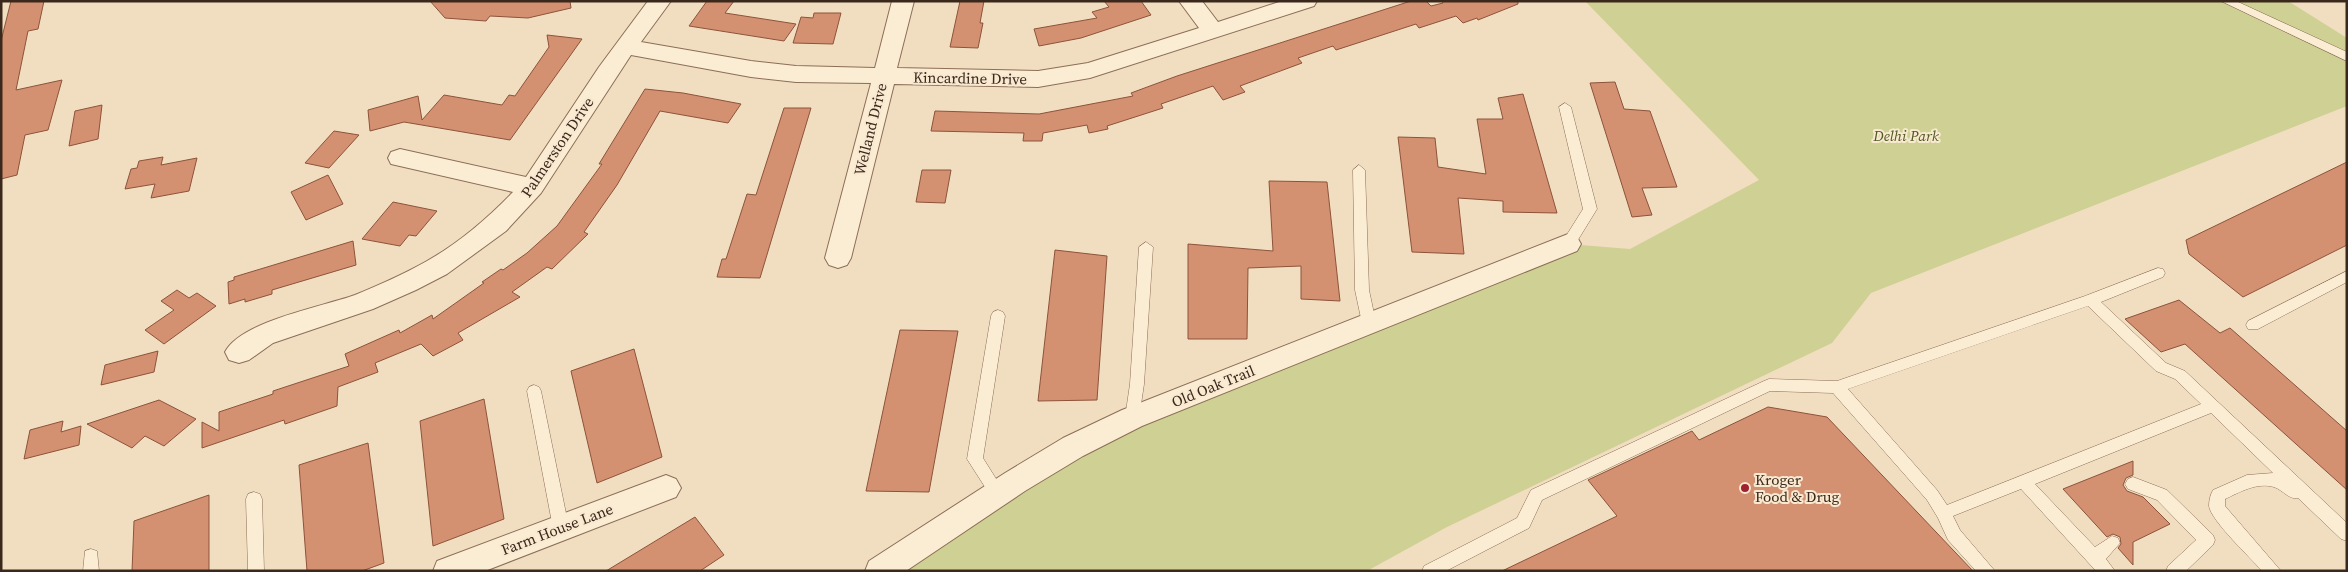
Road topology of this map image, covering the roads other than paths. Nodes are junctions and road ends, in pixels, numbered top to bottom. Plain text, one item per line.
1 (660, 1) edge
2 (903, 1) edge
3 (1190, 1) edge
4 (1306, 1) edge
5 (2226, 1) edge
6 (1213, 31) junction
7 (625, 47) junction
8 (2347, 57) edge
9 (883, 76) junction
10 (1565, 107) dead end
11 (400, 158) dead end
12 (1359, 170) dead end
13 (532, 187) junction
14 (1568, 244) joint
15 (1146, 247) dead end
16 (838, 258) dead end
17 (2158, 272) dead end
18 (2347, 276) edge
19 (2090, 300) junction
20 (998, 316) dead end
21 (1369, 323) junction
22 (2253, 325) dead end
23 (239, 352) dead end
24 (1837, 387) junction
25 (534, 391) dead end
26 (2213, 406) junction
27 (1132, 418) junction
28 (2023, 481) junction
29 (2132, 484) dead end
30 (666, 488) dead end
31 (997, 493) junction
32 (254, 499) dead end
33 (2318, 507) junction
34 (1944, 513) junction
35 (561, 528) junction
36 (2347, 534) edge
37 (2112, 543) dead end
38 (2095, 558) junction
39 (256, 571) edge
40 (448, 571) edge
41 (880, 571) edge
42 (1430, 571) edge
43 (1987, 571) edge
44 (2107, 571) edge
45 (2174, 571) edge
46 (2273, 571) edge

1 - 7 street, Palmerston Drive
2 - 9 street, Welland Drive
3 - 6 street
4 - 6 street, Kincardine Drive
5 - 8 lane
6 - 9 street, Kincardine Drive
7 - 9 street, Kincardine Drive
7 - 13 street, Palmerston Drive
9 - 16 street, Welland Drive
10 - 14 lane
11 - 13 street
12 - 21 lane
13 - 23 street, Palmerston Drive
14 - 21 street, Old Oak Trail
15 - 27 lane
17 - 19 lane
18 - 22 lane
19 - 24 lane
19 - 26 lane
20 - 31 lane
21 - 27 street, Old Oak Trail
24 - 34 lane
24 - 42 lane
25 - 35 lane
26 - 28 lane
26 - 33 lane
27 - 31 street, Old Oak Trail
28 - 34 lane
28 - 38 lane
29 - 45 lane
30 - 35 street, Farm House Lane
31 - 41 street, Old Oak Trail
32 - 39 lane
33 - 36 lane
33 - 46 lane
34 - 43 lane
35 - 40 street, Farm House Lane
37 - 38 lane
38 - 44 lane

